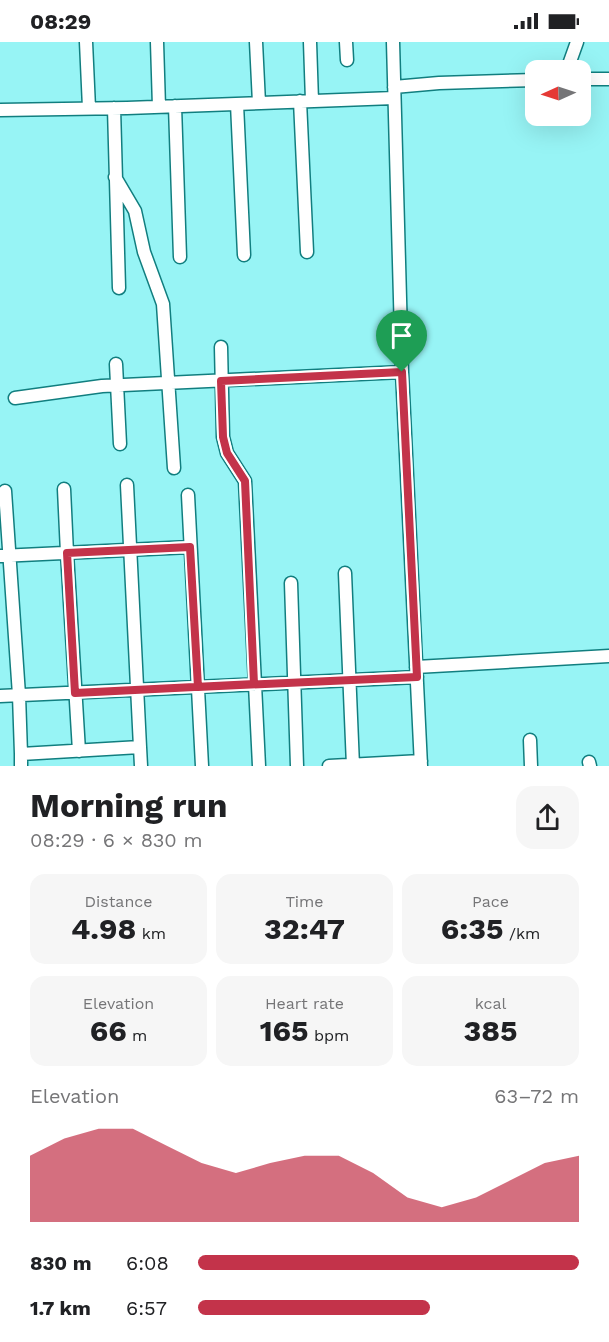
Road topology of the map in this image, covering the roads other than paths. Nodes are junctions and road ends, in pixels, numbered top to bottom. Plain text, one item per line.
1 (86, 42) edge
2 (157, 42) edge
3 (256, 42) edge
4 (310, 42) edge
5 (346, 42) edge
6 (393, 42) edge
7 (577, 42) edge
8 (347, 60) dead end
9 (571, 60) edge
10 (591, 79) edge
11 (609, 79) edge
12 (525, 80) edge
13 (394, 92) junction
14 (306, 101) junction
15 (259, 103) junction
16 (237, 104) junction
17 (175, 106) junction
18 (159, 107) junction
19 (89, 108) junction
20 (114, 108) junction
21 (0, 110) edge
22 (115, 177) junction
23 (307, 252) dead end
24 (244, 255) dead end
25 (180, 257) dead end
26 (119, 288) dead end
27 (221, 346) dead end
28 (116, 364) dead end
29 (402, 372) junction
30 (221, 381) junction
31 (168, 383) junction
32 (117, 385) junction
33 (15, 399) dead end
34 (120, 444) dead end
35 (174, 468) dead end
36 (127, 485) dead end
37 (64, 489) dead end
38 (5, 491) dead end
39 (188, 495) dead end
40 (190, 547) junction
41 (131, 550) junction
42 (67, 553) junction
43 (5, 556) edge
44 (345, 573) dead end
45 (291, 583) dead end
46 (609, 657) edge
47 (416, 672) junction
48 (350, 680) junction
49 (294, 682) junction
50 (254, 684) junction
51 (198, 687) junction
52 (138, 690) junction
53 (75, 693) junction
54 (19, 695) junction
55 (0, 696) edge
56 (530, 740) dead end
57 (141, 747) junction
58 (79, 751) junction
59 (21, 760) edge
60 (421, 764) edge
61 (353, 765) edge
62 (141, 766) edge
63 (202, 766) edge
64 (259, 766) edge
65 (297, 766) edge
66 (329, 766) edge
67 (531, 766) edge

1 - 19 street
2 - 18 street
3 - 15 street
4 - 14 street
5 - 8 street
6 - 13 street
7 - 9 street
10 - 11 street
12 - 13 street
13 - 14 street
13 - 29 street
14 - 15 street
14 - 23 street
15 - 16 street
16 - 17 street
16 - 24 street
17 - 18 street
17 - 25 street
18 - 20 street
19 - 20 street
19 - 21 street
20 - 22 street
22 - 26 street
22 - 31 street
27 - 30 street
28 - 32 street
29 - 30 street
29 - 47 street
30 - 31 street
30 - 50 street
31 - 32 street
31 - 35 street
32 - 33 street
32 - 34 street
36 - 41 street
37 - 42 street
38 - 43 street
39 - 40 street
40 - 41 street
40 - 51 street
41 - 42 street
41 - 52 street
42 - 43 street
42 - 53 street
43 - 54 street
44 - 48 street
45 - 49 street
46 - 47 street
47 - 48 street
47 - 60 street
48 - 49 street
48 - 61 street
49 - 50 street
49 - 65 street
50 - 51 street
50 - 64 street
51 - 52 street
51 - 63 street
52 - 53 street
52 - 57 street
53 - 54 street
53 - 58 street
54 - 55 street
54 - 59 street
56 - 67 street
57 - 58 street
57 - 62 street
58 - 59 street
60 - 61 street
61 - 66 street

